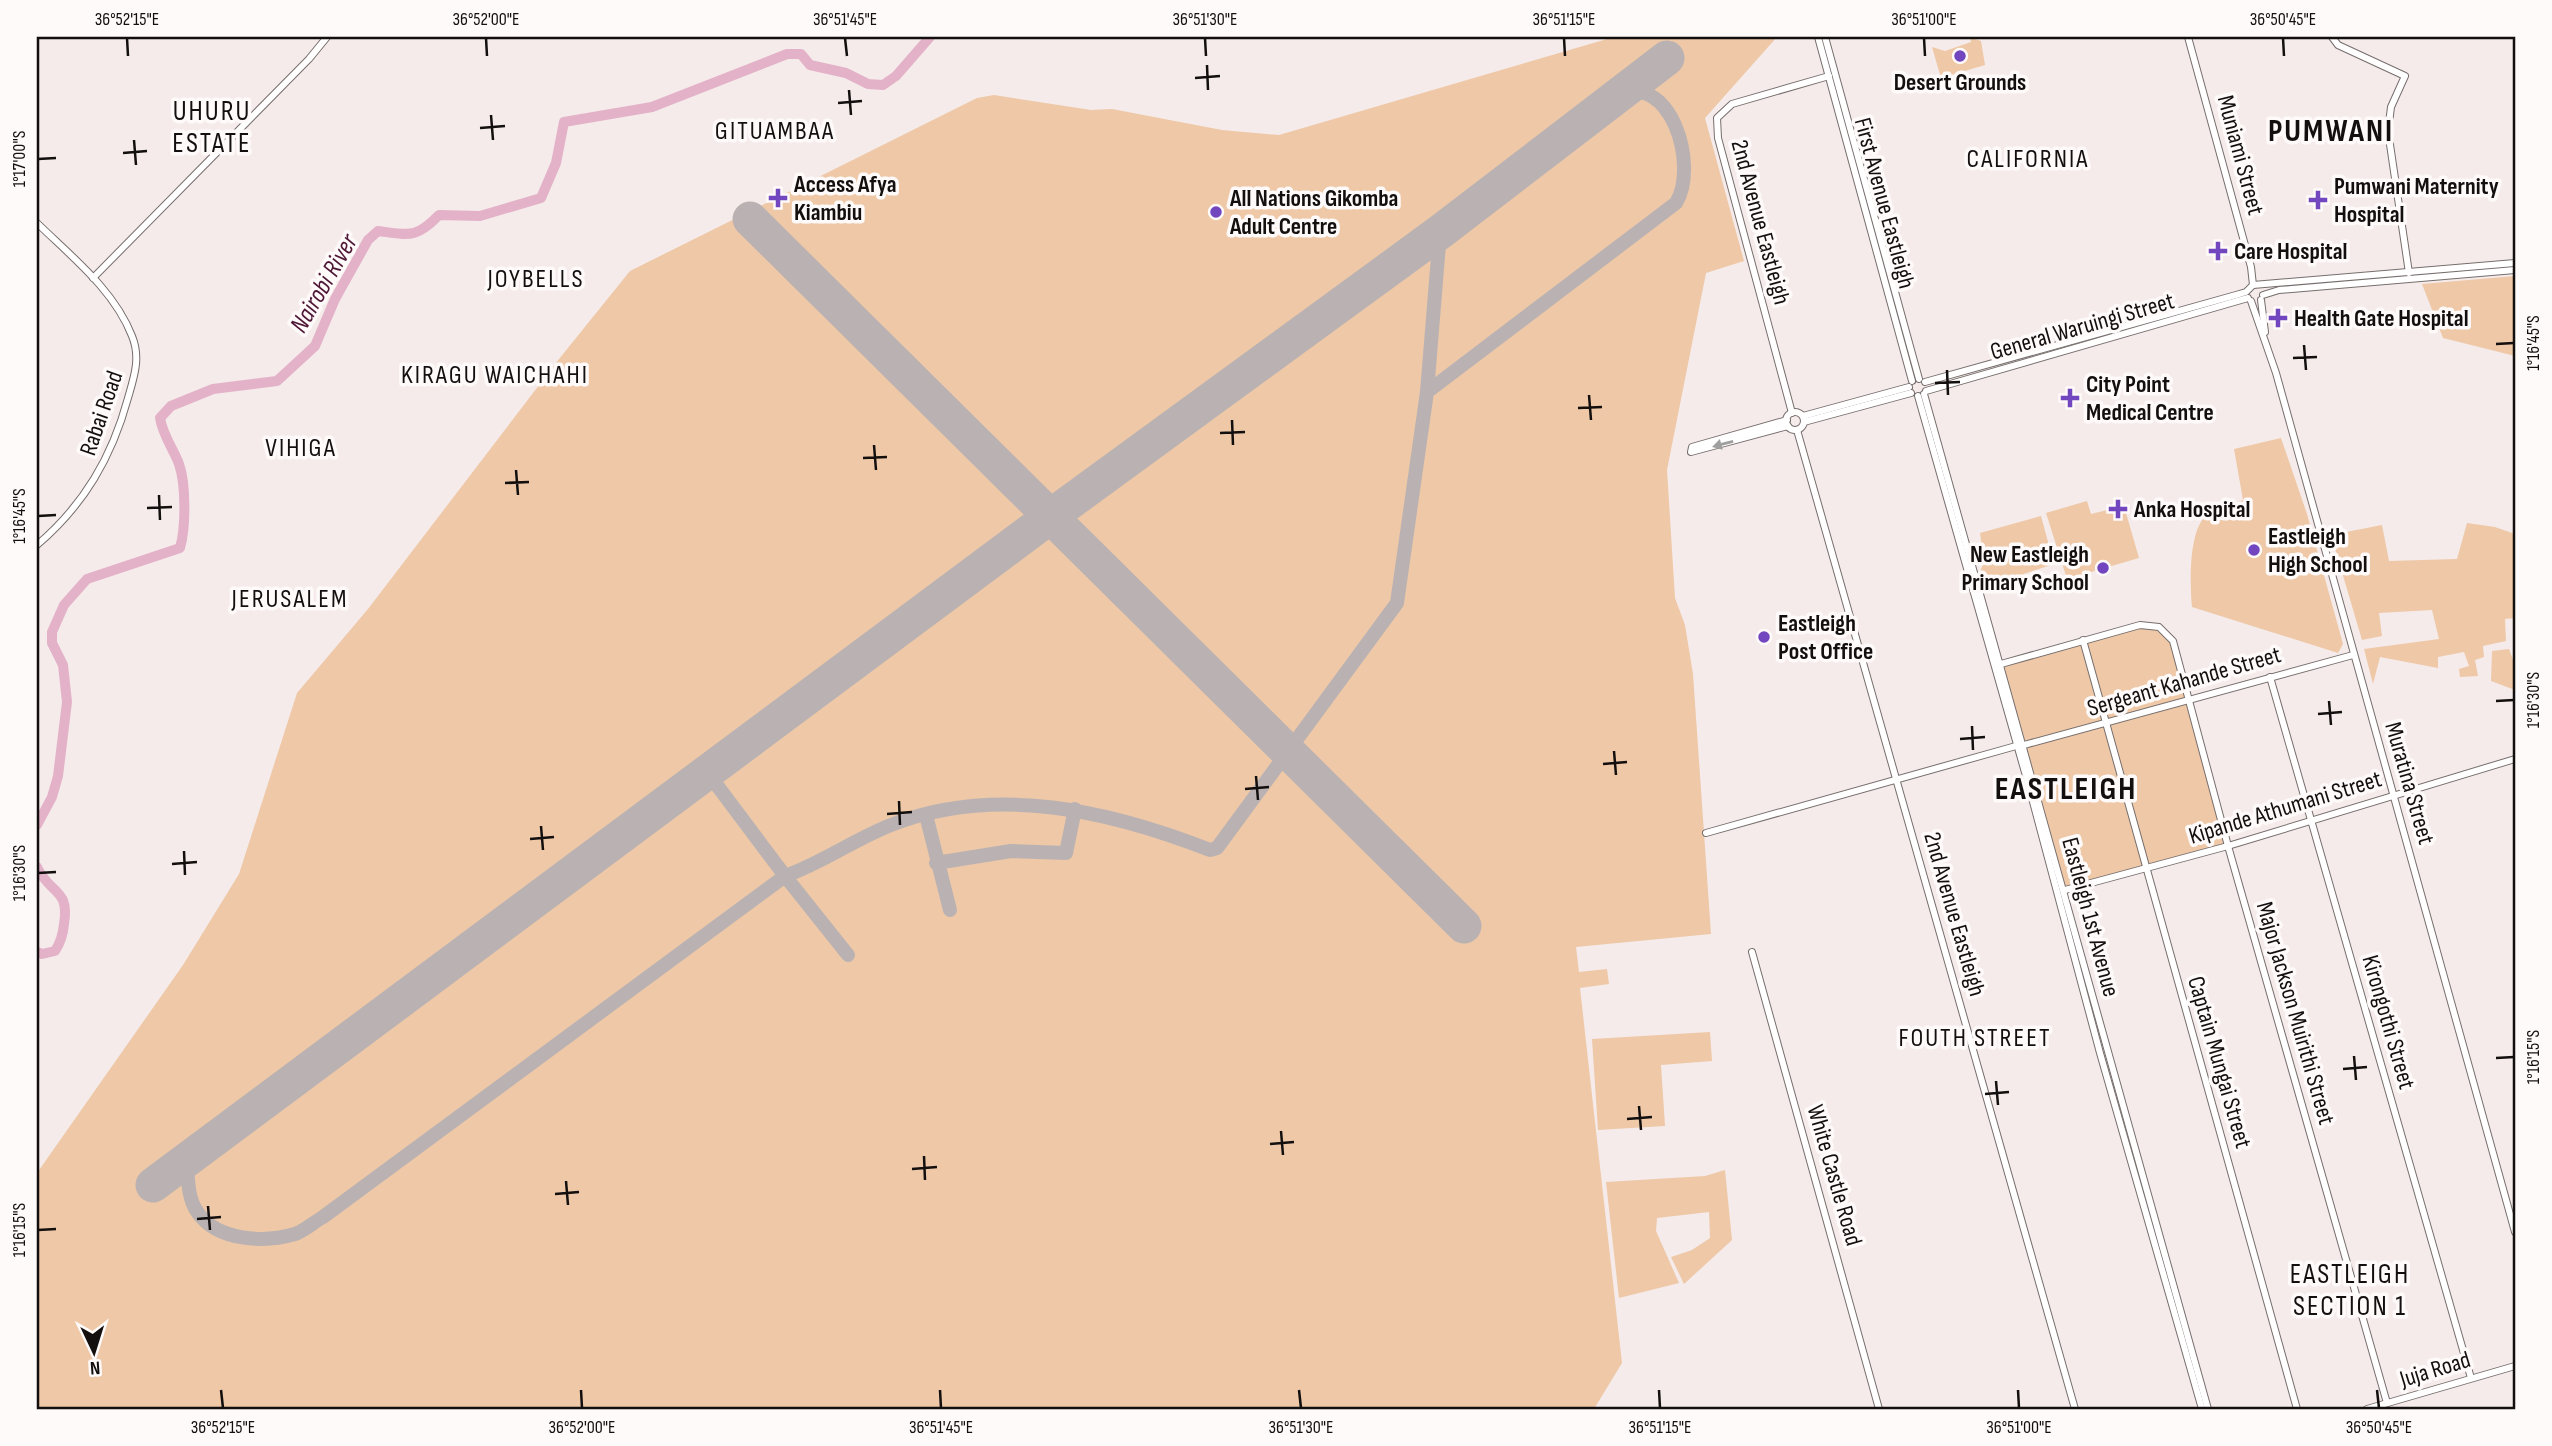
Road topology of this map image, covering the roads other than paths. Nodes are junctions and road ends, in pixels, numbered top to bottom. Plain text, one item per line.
1 (327, 37) edge
2 (1818, 37) edge
3 (1825, 37) edge
4 (2188, 37) edge
5 (2332, 37) edge
6 (1829, 76) junction
7 (37, 223) edge
8 (2515, 263) edge
9 (2515, 270) edge
10 (2409, 273) junction
11 (93, 278) junction
12 (2255, 285) junction
13 (2248, 297) junction
14 (2262, 297) junction
15 (2087, 335) junction
16 (2090, 344) junction
17 (2267, 344) junction
18 (1918, 388) junction
19 (1792, 413) junction
20 (1803, 419) junction
21 (1787, 424) junction
22 (1797, 430) junction
23 (37, 545) edge
24 (2083, 640) junction
25 (2353, 655) junction
26 (2001, 664) junction
27 (2270, 677) junction
28 (2189, 700) junction
29 (2105, 724) junction
30 (2024, 745) junction
31 (2016, 746) junction
32 (2515, 760) edge
33 (1897, 779) junction
34 (2392, 795) junction
35 (2312, 819) junction
36 (1706, 833) dead end
37 (2228, 846) junction
38 (2145, 868) junction
39 (2065, 890) junction
40 (1752, 952) dead end
41 (2515, 1232) edge
42 (2515, 1366) edge
43 (2471, 1378) junction
44 (2388, 1403) junction
45 (1879, 1409) edge
46 (2075, 1409) edge
47 (2203, 1409) edge
48 (2208, 1409) edge
49 (2297, 1409) edge
50 (2367, 1409) edge

1 - 11 main road
2 - 6 main road, First Avenue Eastleigh
3 - 18 main road, First Avenue Eastleigh
4 - 12 main road, Muniami Street
5 - 10 main road
6 - 18 main road, First Avenue Eastleigh
6 - 19 main road, 2nd Avenue Eastleigh
7 - 11 main road, Rabai Road
8 - 10 main road
9 - 14 main road
10 - 12 main road
11 - 23 main road, Rabai Road
12 - 13 main road
12 - 14 main road, Muniami Street
13 - 14 main road
13 - 15 main road, General Waruingi Street
13 - 16 main road, General Waruingi Street
13 - 17 main road, Muratina Street
14 - 17 main road, Muratina Street
15 - 16 main road
15 - 18 main road, General Waruingi Street
16 - 18 main road, General Waruingi Street
17 - 25 main road, Muratina Street
18 - 20 main road, General Waruingi Street
18 - 26 main road, Eastleigh 1st Avenue
18 - 31 main road, Eastleigh 1st Avenue
19 - 20 main road
19 - 21 main road
20 - 22 main road
21 -> 21 main road
21 - 22 main road
22 - 33 main road, 2nd Avenue Eastleigh
24 - 26 main road
24 - 28 main road, Major Jackson Muirithi Street
24 - 29 main road, Captain Mungai Street
25 - 27 main road, Sergeant Kahande Street
25 - 34 main road, Muratina Street
26 - 30 main road, Eastleigh 1st Avenue
27 - 28 main road, Sergeant Kahande Street
27 - 35 main road, Kirongothi Street
28 - 29 main road, Sergeant Kahande Street
28 - 37 main road, Major Jackson Muirithi Street
29 - 30 main road, Sergeant Kahande Street
29 - 38 main road, Captain Mungai Street
30 - 39 main road, Eastleigh 1st Avenue
31 - 33 main road
31 - 47 main road, Eastleigh 1st Avenue
32 - 34 main road, Kipande Athumani Street
33 - 36 main road
33 - 46 main road, 2nd Avenue Eastleigh
34 - 35 main road, Kipande Athumani Street
34 - 41 main road, Muratina Street
35 - 37 main road, Kipande Athumani Street
35 - 43 main road, Kirongothi Street
37 - 38 main road, Kipande Athumani Street
37 - 44 main road, Major Jackson Muirithi Street
38 - 39 main road, Kipande Athumani Street
38 - 49 main road, Captain Mungai Street
39 - 48 main road, Eastleigh 1st Avenue
40 - 45 main road, White Castle Road
42 - 43 main road, Juja Road
43 - 44 main road, Juja Road
44 - 50 main road, Juja Road

